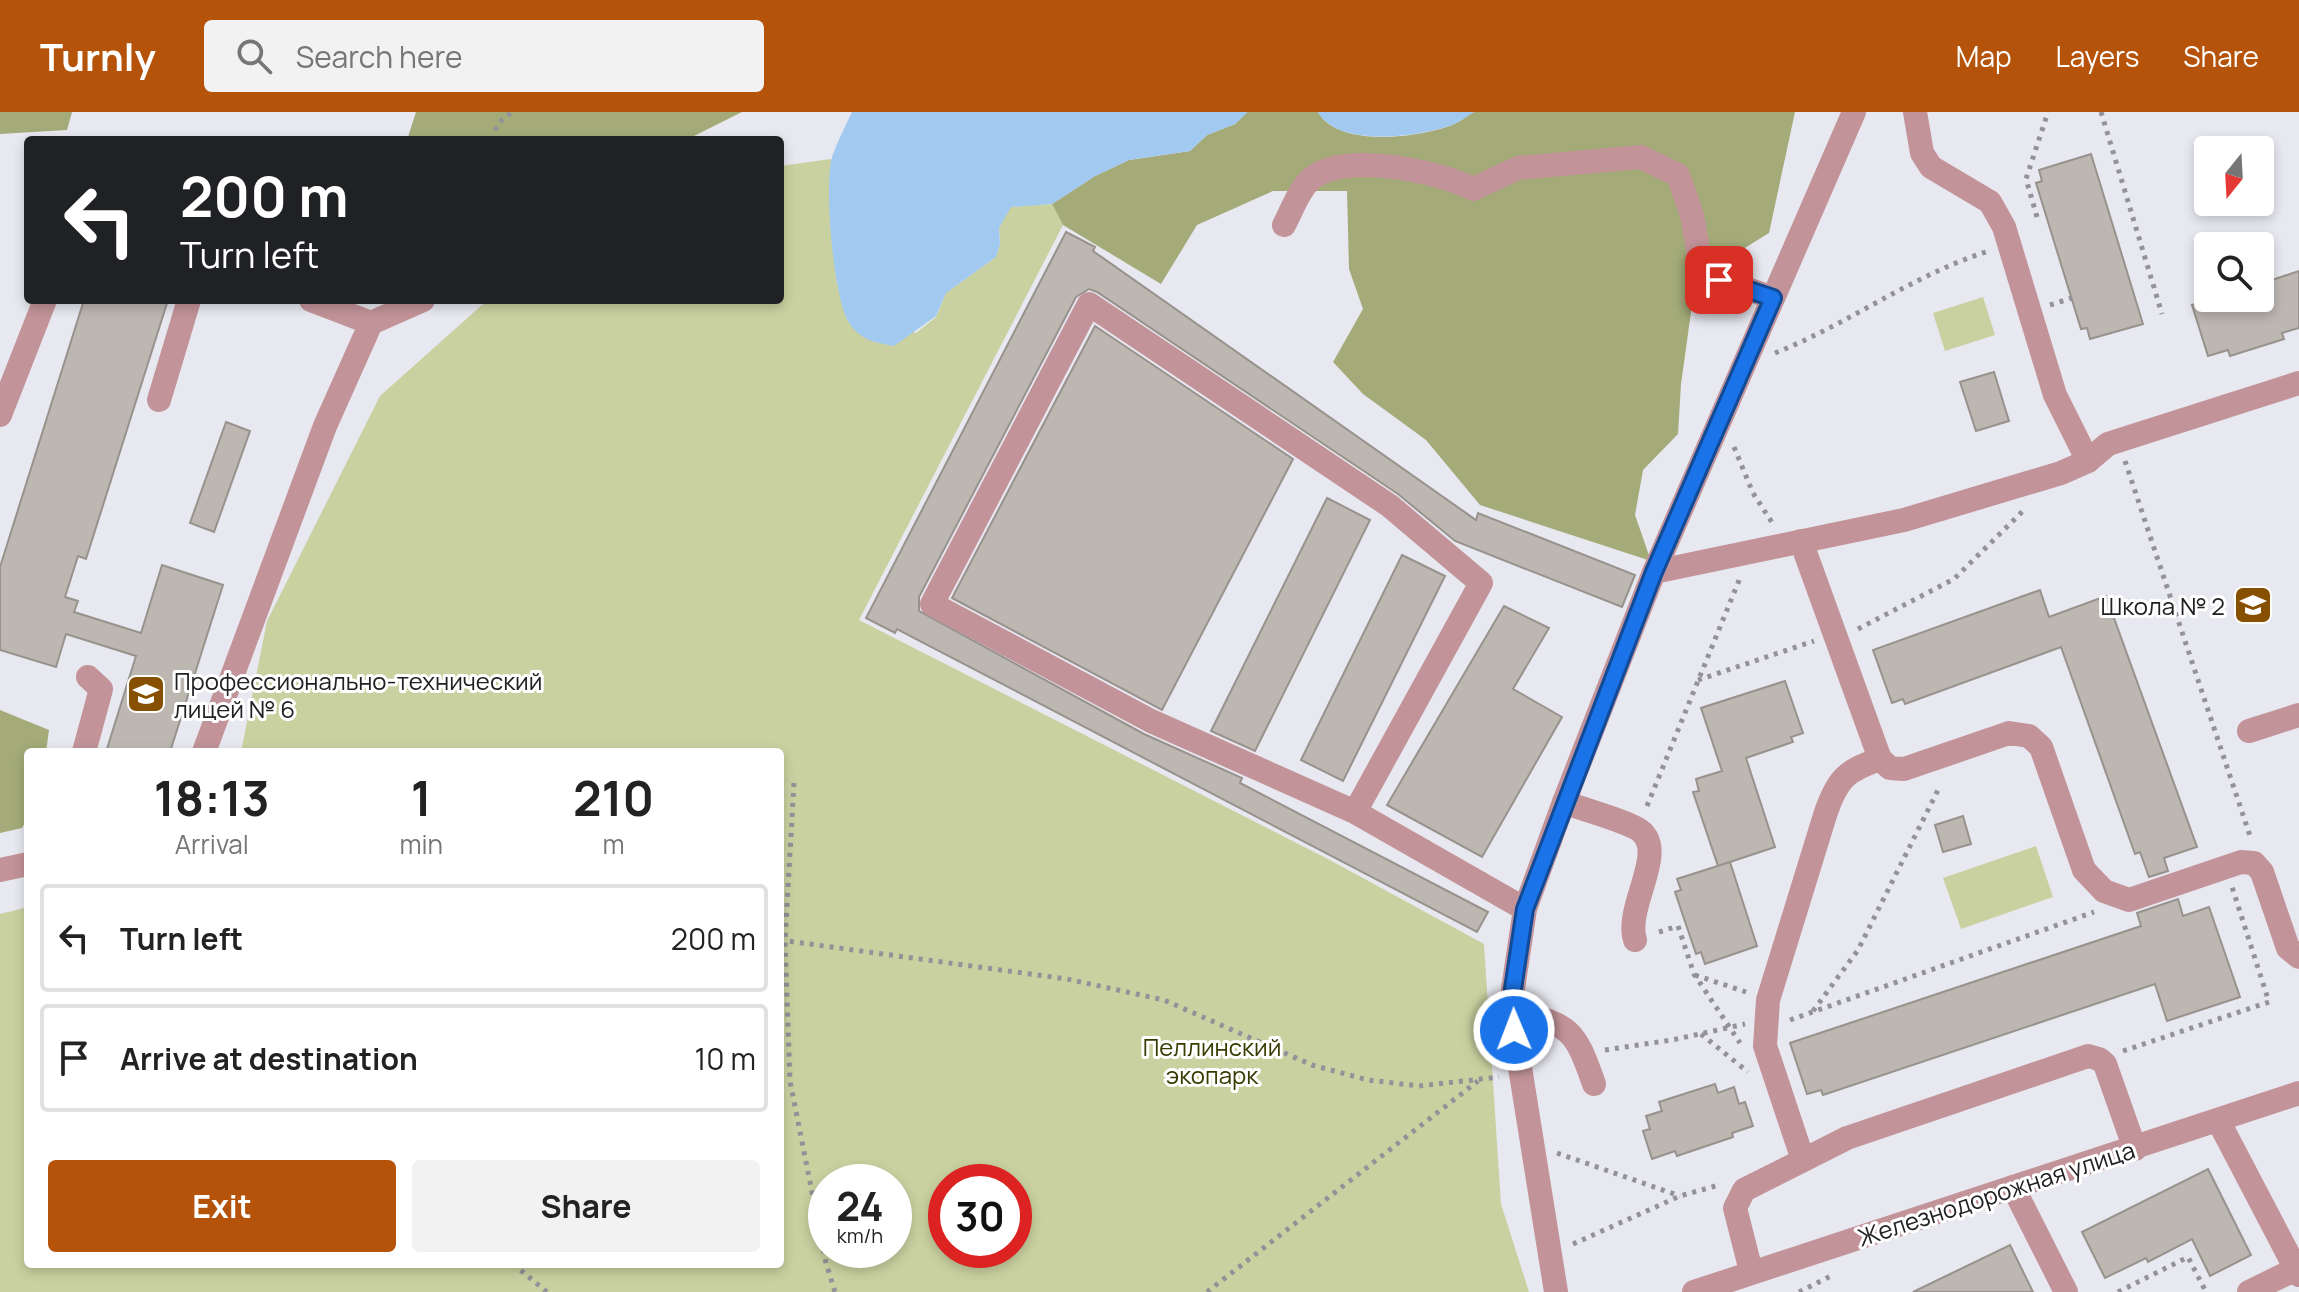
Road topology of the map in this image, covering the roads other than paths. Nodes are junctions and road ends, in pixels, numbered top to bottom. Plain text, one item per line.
1 (1854, 112) edge
2 (1915, 112) edge
3 (1284, 225) dead end
4 (1773, 298) junction
5 (43, 304) edge
6 (188, 304) edge
7 (321, 304) edge
8 (414, 304) edge
9 (371, 323) junction
10 (2299, 383) edge
11 (159, 400) dead end
12 (0, 415) edge
13 (2088, 461) junction
14 (1794, 543) junction
15 (1654, 572) junction
16 (88, 677) dead end
17 (2299, 715) edge
18 (2249, 731) dead end
19 (85, 748) edge
20 (205, 748) edge
21 (1880, 759) junction
22 (1564, 802) junction
23 (1355, 812) junction
24 (24, 865) edge
25 (0, 870) edge
26 (1525, 909) junction
27 (1635, 940) road end
28 (2299, 957) edge
29 (1514, 1010) junction
30 (1594, 1084) dead end
31 (2299, 1093) edge
32 (2219, 1122) junction
33 (2135, 1149) junction
34 (1803, 1160) junction
35 (2013, 1187) junction
36 (1751, 1271) junction
37 (2298, 1272) edge
38 (1556, 1292) edge
39 (1694, 1292) edge
40 (2066, 1292) edge
41 (2249, 1292) edge

1 - 4 street
2 - 13 street
3 - 4 street
4 - 15 street
5 - 12 street
6 - 11 street
7 - 9 street
8 - 9 street
9 - 20 street
10 - 13 street
13 - 14 street
14 - 15 street
14 - 21 street
15 - 22 street
16 - 19 street
17 - 18 street
21 - 28 street
21 - 34 street
22 - 26 street
22 - 27 street
23 - 23 street
23 - 26 street
24 - 25 street
26 - 29 street
29 - 30 street
29 - 38 street
31 - 32 street, Железнодорожная улица
32 - 33 street, Железнодорожная улица
32 - 37 street
33 - 34 street
33 - 35 street, Железнодорожная улица
34 - 36 street
35 - 36 street, Железнодорожная улица
35 - 40 street
36 - 39 street, Железнодорожная улица
37 - 41 street

